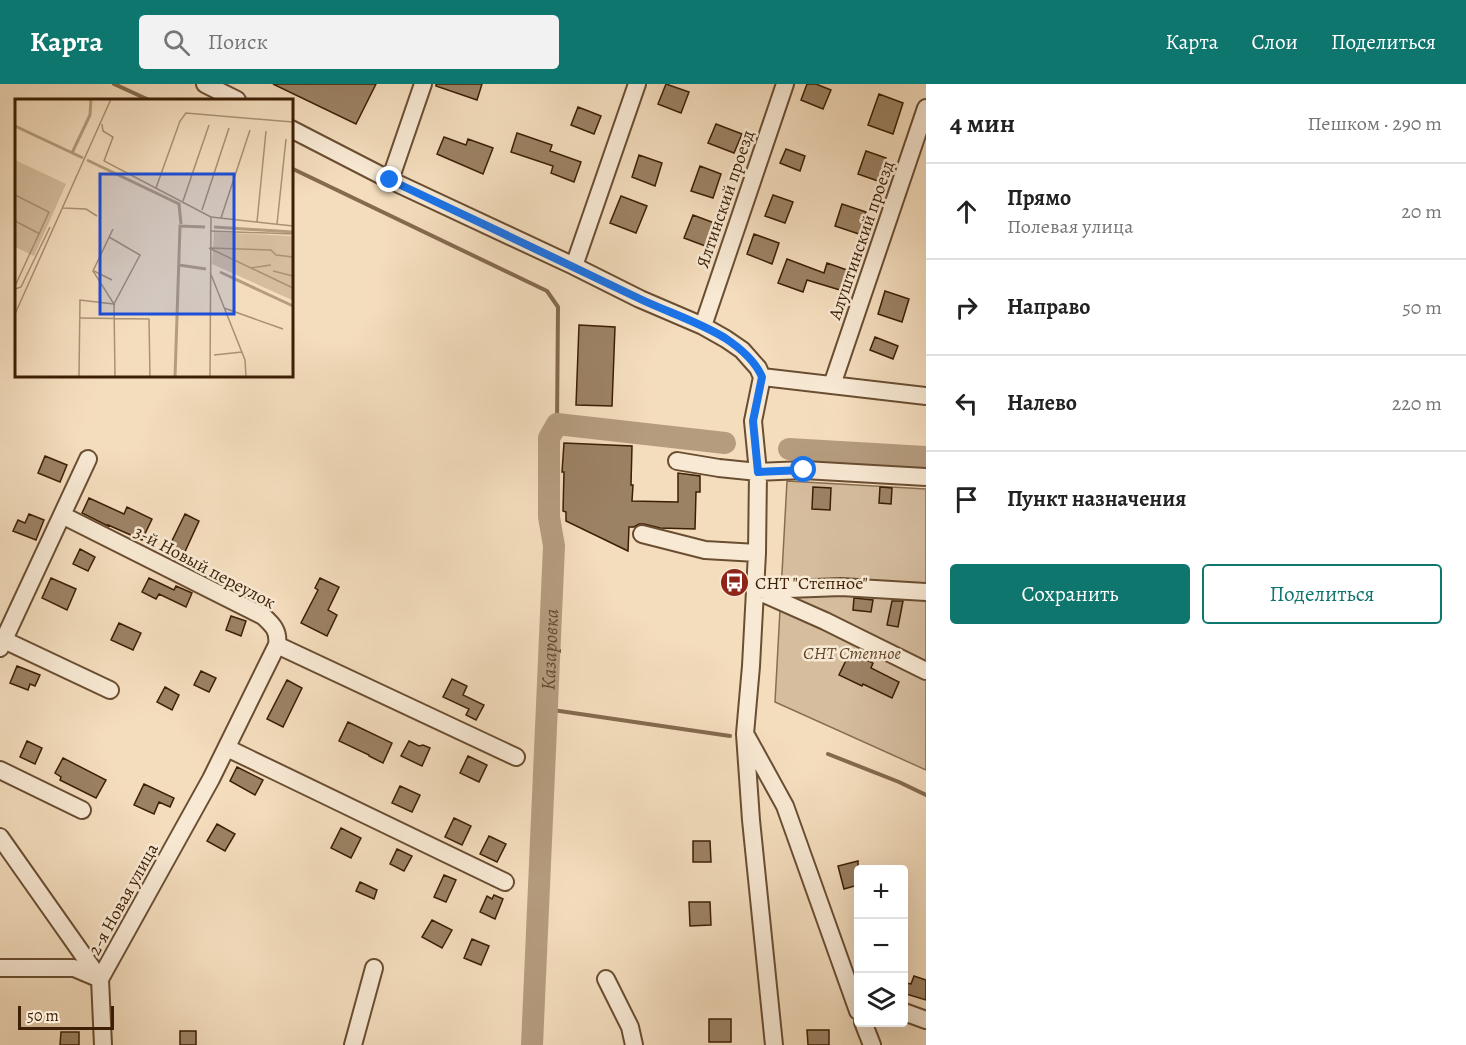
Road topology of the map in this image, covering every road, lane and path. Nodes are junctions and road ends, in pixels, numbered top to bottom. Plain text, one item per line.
1 (205, 84) edge
2 (423, 84) edge
3 (637, 84) edge
4 (785, 84) edge
5 (235, 99) edge
6 (926, 108) edge
7 (292, 130) edge
8 (390, 180) junction
9 (574, 266) junction
10 (703, 326) junction
11 (762, 377) junction
12 (832, 385) junction
13 (926, 396) edge
14 (88, 459) dead end
15 (677, 460) dead end
16 (758, 472) junction
17 (926, 477) edge
18 (62, 515) junction
19 (642, 534) dead end
20 (757, 553) junction
21 (755, 590) junction
22 (926, 592) edge
23 (2, 644) edge
24 (277, 645) junction
25 (926, 671) edge
26 (110, 690) dead end
27 (745, 734) junction
28 (227, 748) junction
29 (516, 757) dead end
30 (0, 770) edge
31 (82, 810) dead end
32 (0, 837) edge
33 (505, 882) dead end
34 (0, 968) edge
35 (374, 968) dead end
36 (100, 979) junction
37 (606, 979) dead end
38 (854, 995) edge
39 (908, 1014) edge
40 (926, 1020) edge
41 (865, 1027) edge
42 (103, 1045) edge
43 (353, 1045) edge
44 (634, 1045) edge
45 (774, 1045) edge
46 (872, 1045) edge

1 - 5 street
2 - 8 street
3 - 9 street
4 - 10 street, Ялтинский проезд
6 - 12 street, Алуштинский проезд
7 - 8 street
8 - 9 street
9 - 10 street
10 - 11 street
11 - 12 street
11 - 16 street
12 - 13 street
14 - 18 street
15 - 16 street
16 - 17 street
16 - 20 street
18 - 23 street
18 - 24 street, 3-й Новый переулок
19 - 20 street
20 - 21 street
21 - 22 street
21 - 25 street
21 - 27 street
23 - 26 street
24 - 28 street
24 - 29 street
27 - 38 street
27 - 45 street
28 - 33 street
28 - 36 street, 2-я Новая улица
30 - 31 street
32 - 36 street
34 - 36 street
35 - 43 street
36 - 42 street, 2-я Новая улица
37 - 44 street
39 - 40 street
41 - 46 street

